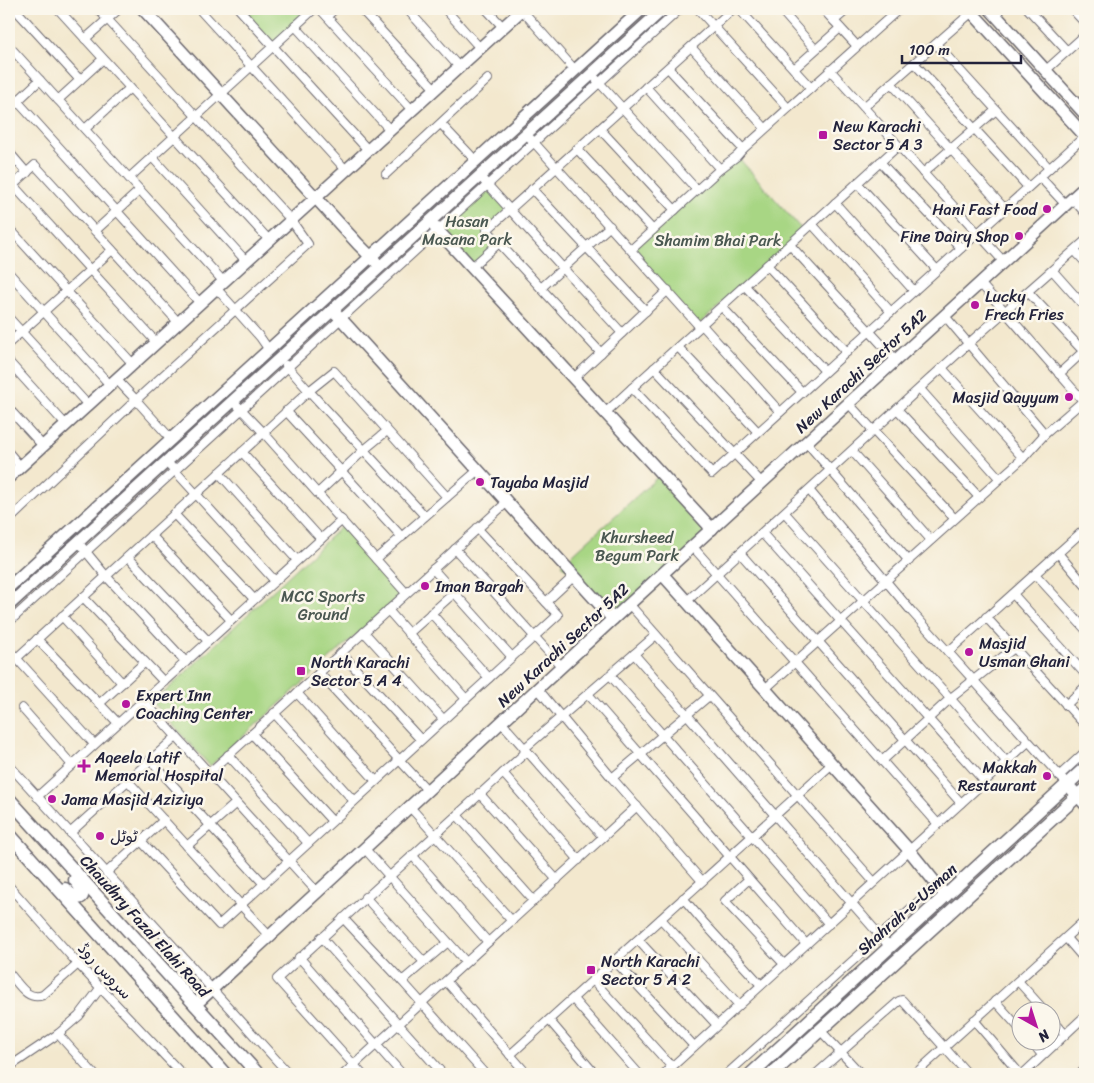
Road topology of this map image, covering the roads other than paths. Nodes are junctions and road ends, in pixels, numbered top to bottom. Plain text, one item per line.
1 (15, 9) edge
2 (58, 9) edge
3 (98, 9) edge
4 (119, 9) edge
5 (143, 9) edge
6 (199, 9) edge
7 (239, 9) edge
8 (314, 9) edge
9 (320, 9) edge
10 (335, 9) edge
11 (361, 9) edge
12 (407, 9) edge
13 (445, 9) edge
14 (486, 9) edge
15 (522, 9) edge
16 (642, 9) edge
17 (663, 9) edge
18 (680, 9) edge
19 (698, 9) edge
20 (733, 9) edge
21 (739, 9) edge
22 (780, 9) edge
23 (823, 9) edge
24 (848, 9) edge
25 (898, 9) edge
26 (990, 9) edge
27 (1028, 9) edge
28 (1072, 9) edge
29 (971, 10) edge
30 (327, 16) junction
31 (107, 19) junction
32 (1085, 23) edge
33 (837, 24) junction
34 (295, 26) junction
35 (714, 26) junction
36 (503, 27) junction
37 (1085, 35) edge
38 (85, 39) junction
39 (936, 44) junction
40 (9, 46) edge
41 (273, 46) junction
42 (691, 46) junction
43 (857, 46) junction
44 (480, 48) junction
45 (815, 50) junction
46 (1067, 51) junction
47 (104, 59) junction
48 (914, 63) junction
49 (251, 66) junction
50 (459, 66) junction
51 (668, 68) junction
52 (794, 69) junction
53 (575, 70) junction
54 (830, 70) junction
55 (1045, 71) junction
56 (595, 78) junction
57 (488, 79) dead end
58 (40, 80) junction
59 (80, 80) junction
60 (891, 83) junction
61 (646, 87) junction
62 (130, 88) junction
63 (811, 88) junction
64 (435, 89) junction
65 (9, 92) edge
66 (1066, 93) junction
67 (221, 94) junction
68 (58, 100) junction
69 (17, 102) junction
70 (1055, 104) junction
71 (1083, 106) edge
72 (864, 107) junction
73 (623, 108) junction
74 (788, 108) junction
75 (9, 109) edge
76 (412, 110) junction
77 (996, 110) junction
78 (197, 117) junction
79 (440, 124) junction
80 (766, 128) junction
81 (974, 128) junction
82 (85, 129) junction
83 (600, 129) junction
84 (390, 130) junction
85 (174, 136) junction
86 (1085, 136) edge
87 (529, 137) junction
88 (898, 146) junction
89 (577, 149) junction
90 (743, 149) junction
91 (950, 149) junction
92 (368, 150) junction
93 (9, 152) edge
94 (152, 157) junction
95 (476, 161) junction
96 (880, 162) junction
97 (556, 168) junction
98 (1049, 168) junction
99 (720, 169) junction
100 (346, 170) junction
101 (27, 173) junction
102 (923, 173) junction
103 (386, 174) dead end
104 (479, 175) junction
105 (1040, 177) junction
106 (129, 178) junction
107 (488, 184) junction
108 (857, 184) junction
109 (11, 187) edge
110 (1028, 187) junction
111 (1085, 188) edge
112 (532, 189) junction
113 (140, 190) junction
114 (697, 190) junction
115 (315, 198) junction
116 (1069, 202) junction
117 (835, 203) junction
118 (511, 209) junction
119 (1005, 209) junction
120 (675, 210) junction
121 (116, 211) junction
122 (1085, 213) edge
123 (290, 220) junction
124 (812, 224) junction
125 (434, 226) junction
126 (610, 226) junction
127 (9, 228) edge
128 (653, 230) junction
129 (95, 231) junction
130 (978, 233) junction
131 (269, 240) junction
132 (1085, 241) edge
133 (499, 243) junction
134 (790, 245) junction
135 (586, 246) junction
136 (961, 248) junction
137 (632, 249) junction
138 (112, 250) junction
139 (1075, 251) junction
140 (371, 258) junction
141 (246, 261) junction
142 (1004, 262) junction
143 (1085, 262) edge
144 (767, 265) junction
145 (381, 266) junction
146 (472, 267) junction
147 (563, 267) junction
148 (90, 270) junction
149 (937, 270) junction
150 (1053, 271) junction
151 (9, 274) edge
152 (980, 283) junction
153 (220, 285) junction
154 (745, 286) junction
155 (541, 288) junction
156 (668, 290) junction
157 (66, 291) junction
158 (914, 291) junction
159 (1028, 292) junction
160 (200, 302) junction
161 (722, 306) junction
162 (1085, 307) edge
163 (236, 311) junction
164 (646, 311) junction
165 (44, 312) junction
166 (891, 312) junction
167 (1005, 312) junction
168 (337, 314) junction
169 (945, 316) junction
170 (9, 318) edge
171 (178, 322) junction
172 (702, 325) junction
173 (869, 331) junction
174 (22, 332) junction
175 (622, 333) junction
176 (156, 342) junction
177 (9, 344) edge
178 (968, 344) junction
179 (678, 347) junction
180 (268, 350) junction
181 (847, 352) junction
182 (1085, 352) edge
183 (601, 353) junction
184 (280, 357) junction
185 (896, 360) junction
186 (9, 362) edge
187 (133, 364) junction
188 (288, 367) junction
189 (654, 368) junction
190 (942, 368) junction
191 (825, 372) junction
192 (1060, 374) junction
193 (574, 378) junction
194 (113, 382) junction
195 (632, 388) junction
196 (920, 388) junction
197 (308, 391) junction
198 (802, 392) junction
199 (136, 400) junction
200 (1084, 402) edge
201 (849, 404) junction
202 (88, 405) junction
203 (238, 405) junction
204 (9, 409) edge
205 (897, 409) junction
206 (286, 412) junction
207 (780, 412) junction
208 (605, 413) junction
209 (66, 425) junction
210 (388, 431) junction
211 (874, 431) junction
212 (264, 432) junction
213 (758, 432) junction
214 (1045, 434) junction
215 (172, 440) junction
216 (807, 443) junction
217 (43, 446) junction
218 (364, 450) junction
219 (852, 451) junction
220 (242, 452) junction
221 (9, 453) edge
222 (735, 453) junction
223 (1023, 458) junction
224 (167, 462) junction
225 (20, 466) junction
226 (830, 470) junction
227 (175, 471) junction
228 (341, 471) junction
229 (477, 471) junction
230 (219, 473) junction
231 (9, 477) edge
232 (1000, 478) junction
233 (762, 483) junction
234 (809, 490) junction
235 (196, 493) junction
236 (318, 493) junction
237 (978, 496) junction
238 (447, 497) junction
239 (506, 502) junction
240 (785, 512) junction
241 (174, 514) junction
242 (425, 516) junction
243 (954, 518) junction
244 (9, 520) edge
245 (342, 520) junction
246 (477, 528) junction
247 (712, 529) junction
248 (762, 533) junction
249 (1084, 533) edge
250 (151, 535) junction
251 (402, 537) junction
252 (321, 539) junction
253 (931, 540) junction
254 (78, 542) junction
255 (693, 547) junction
256 (455, 549) junction
257 (86, 551) junction
258 (740, 553) junction
259 (1058, 553) junction
260 (128, 556) junction
261 (297, 560) junction
262 (376, 560) junction
263 (908, 561) junction
264 (433, 569) junction
265 (718, 573) junction
266 (1035, 574) junction
267 (663, 575) junction
268 (106, 576) junction
269 (573, 578) junction
270 (275, 581) junction
271 (886, 581) junction
272 (1085, 585) edge
273 (9, 587) edge
274 (406, 593) junction
275 (454, 593) junction
276 (1013, 594) junction
277 (83, 597) junction
278 (254, 599) junction
279 (687, 601) junction
280 (864, 601) junction
281 (546, 602) junction
282 (9, 605) edge
283 (630, 605) junction
284 (388, 610) junction
285 (431, 613) junction
286 (62, 616) junction
287 (986, 617) junction
288 (231, 620) junction
289 (613, 620) junction
290 (9, 622) edge
291 (840, 622) junction
292 (1085, 629) edge
293 (364, 632) junction
294 (408, 634) junction
295 (656, 635) junction
296 (534, 637) junction
297 (37, 639) junction
298 (208, 641) junction
299 (818, 641) junction
300 (1014, 648) junction
301 (9, 650) edge
302 (341, 652) junction
303 (948, 652) junction
304 (634, 654) junction
305 (17, 658) junction
306 (512, 658) junction
307 (145, 662) junction
308 (186, 662) junction
309 (794, 662) junction
310 (9, 665) edge
311 (562, 667) junction
312 (319, 673) junction
313 (1085, 674) edge
314 (610, 675) junction
315 (489, 678) junction
316 (974, 681) junction
317 (122, 682) junction
318 (164, 682) junction
319 (1085, 687) edge
320 (538, 689) junction
321 (764, 689) junction
322 (297, 693) junction
323 (588, 694) junction
324 (710, 696) junction
325 (951, 698) junction
326 (466, 699) junction
327 (143, 700) junction
328 (99, 704) junction
329 (1066, 704) junction
330 (22, 708) dead end
331 (274, 713) junction
332 (686, 715) junction
333 (562, 716) junction
334 (444, 720) junction
335 (928, 720) junction
336 (118, 723) junction
337 (502, 723) junction
338 (1085, 725) edge
339 (252, 734) junction
340 (664, 735) junction
341 (176, 737) junction
342 (421, 740) junction
343 (905, 740) junction
344 (1028, 742) junction
345 (94, 744) junction
346 (525, 748) junction
347 (1085, 752) edge
348 (641, 754) junction
349 (228, 755) junction
350 (400, 759) junction
351 (150, 760) junction
352 (882, 761) junction
353 (1006, 761) junction
354 (72, 764) junction
355 (832, 764) junction
356 (9, 765) edge
357 (1085, 768) edge
358 (209, 773) junction
359 (502, 773) junction
360 (612, 778) junction
361 (1067, 780) junction
362 (128, 781) junction
363 (376, 782) junction
364 (984, 782) junction
365 (428, 791) junction
366 (479, 793) junction
367 (1084, 794) edge
368 (797, 795) junction
369 (37, 797) junction
370 (9, 799) edge
371 (354, 801) junction
372 (236, 803) junction
373 (961, 803) junction
374 (637, 806) junction
375 (410, 807) junction
376 (456, 815) junction
377 (774, 816) junction
378 (164, 820) junction
379 (332, 821) junction
380 (938, 824) junction
381 (211, 826) junction
382 (9, 828) edge
383 (70, 833) junction
384 (9, 834) edge
385 (435, 835) junction
386 (752, 836) junction
387 (603, 837) junction
388 (141, 841) junction
389 (308, 843) junction
390 (187, 846) junction
391 (365, 849) junction
392 (909, 850) junction
393 (412, 855) junction
394 (729, 857) junction
395 (578, 860) junction
396 (289, 861) junction
397 (106, 873) junction
398 (388, 876) junction
399 (749, 879) junction
400 (557, 880) junction
401 (702, 881) junction
402 (874, 882) junction
403 (264, 884) junction
404 (937, 885) junction
405 (9, 886) edge
406 (318, 892) junction
407 (946, 896) junction
408 (366, 897) junction
409 (683, 898) junction
410 (534, 901) junction
411 (850, 904) junction
412 (241, 905) junction
413 (343, 918) junction
414 (661, 919) junction
415 (1085, 920) edge
416 (512, 921) junction
417 (829, 924) junction
418 (880, 936) junction
419 (270, 937) junction
420 (321, 937) junction
421 (1066, 938) junction
422 (638, 940) junction
423 (448, 942) junction
424 (488, 942) junction
425 (806, 944) junction
426 (890, 947) junction
427 (299, 957) junction
428 (1085, 960) edge
429 (615, 961) junction
430 (424, 962) junction
431 (466, 962) junction
432 (78, 964) junction
433 (784, 964) junction
434 (9, 973) edge
435 (593, 980) junction
436 (402, 981) junction
437 (446, 981) junction
438 (1018, 981) junction
439 (761, 985) junction
440 (101, 987) junction
441 (212, 989) junction
442 (573, 999) junction
443 (995, 1000) junction
444 (1035, 1000) edge
445 (421, 1003) junction
446 (195, 1005) junction
447 (739, 1006) junction
448 (1085, 1016) edge
449 (549, 1020) junction
450 (974, 1020) junction
451 (1012, 1020) edge
452 (398, 1024) junction
453 (717, 1025) junction
454 (820, 1030) junction
455 (1062, 1031) edge
456 (58, 1034) junction
457 (1065, 1034) junction
458 (376, 1045) junction
459 (694, 1046) junction
460 (945, 1048) junction
461 (1038, 1050) edge
462 (841, 1052) junction
463 (1042, 1055) junction
464 (510, 1056) junction
465 (354, 1065) junction
466 (9, 1067) edge
467 (672, 1067) junction
468 (178, 1073) edge
469 (94, 1074) edge
470 (225, 1074) edge
471 (258, 1074) edge
472 (290, 1074) edge
473 (344, 1074) edge
474 (362, 1074) edge
475 (402, 1074) edge
476 (443, 1074) edge
477 (485, 1074) edge
478 (527, 1074) edge
479 (595, 1074) edge
480 (639, 1074) edge
481 (664, 1074) edge
482 (727, 1074) edge
483 (751, 1074) edge
484 (772, 1074) edge
485 (816, 1074) edge
486 (861, 1074) edge
487 (916, 1074) edge
488 (968, 1074) edge
489 (1022, 1074) edge

1 - 59 street
2 - 38 street
3 - 31 street
4 - 31 street
5 - 67 street
6 - 49 street
7 - 41 street
8 - 34 street
9 - 30 street
10 - 30 street
11 - 64 street
12 - 50 street
13 - 44 street
14 - 36 street
15 - 36 street
15 - 53 street
16 - 53 street
17 - 56 street
18 - 56 street
19 - 35 street
20 - 35 street
21 - 52 street
22 - 45 street
23 - 33 street
24 - 33 street
25 - 43 street
26 - 55 street
27 - 46 street
28 - 32 street
29 - 39 street
29 - 70 street
30 - 76 street
31 - 38 street
31 - 78 street
33 - 43 street
33 - 45 street
34 - 41 street
34 - 84 street
35 - 42 street
35 - 74 street
36 - 44 street
37 - 46 street
38 - 47 street
39 - 48 street
39 - 77 street
40 - 58 street
41 - 49 street
41 - 92 street
42 - 51 street
42 - 80 street
43 - 54 street
44 - 50 street
45 - 52 street
46 - 55 street
47 - 59 street
47 - 62 street
48 - 60 street
48 - 81 street
49 - 67 street
49 - 100 street
50 - 64 street
51 - 61 street
51 - 90 street
52 - 63 street
53 - 95 street
54 - 63 street
54 - 72 street
55 - 66 street
56 - 73 street
56 - 87 street
57 - 79 street
58 - 68 street
58 - 69 street
59 - 68 street
60 - 72 street
60 - 91 street
61 - 73 street
61 - 99 street
62 - 82 street
62 - 85 street
63 - 74 street
64 - 76 street
65 - 69 street
66 - 70 street
66 - 71 street
67 - 78 street
67 - 115 street
68 - 82 street
69 - 75 street
69 - 121 street
70 - 86 street
72 - 88 street
73 - 83 street
73 - 114 street
74 - 80 street
76 - 84 street
77 - 81 street
77 - 98 street
78 - 85 street
78 - 123 street
79 - 95 street
79 - 103 street
80 - 90 street
81 - 91 street
81 - 110 street
82 - 106 street
83 - 89 street
83 - 120 street
84 - 92 street
85 - 94 street
85 - 131 street
86 - 98 street
87 - 97 street
87 - 104 street
87 - 107 street
88 - 96 street
88 - 102 street
89 - 97 street
89 - 128 street
90 - 99 street
91 - 102 street
91 - 119 street
92 - 100 street
93 - 101 street
94 - 106 street
94 - 141 street
95 - 140 street
96 - 108 street
96 - 136 street
97 - 112 street
97 - 126 street
98 - 105 street
99 - 114 street
100 - 115 street
101 - 109 street
101 - 129 street
102 - 130 street
104 - 107 street
104 - 125 street
105 - 110 street
105 - 116 street
106 - 113 street
107 - 118 street
107 - 125 street
108 - 117 street
108 - 149 street
109 - 148 street
110 - 119 street
111 - 116 street, New Karachi Sector 5A2
112 - 118 street
112 - 135 street
113 - 121 street
113 - 153 street
114 - 120 street
115 - 123 street
115 - 140 street
116 - 122 street
116 - 142 street, New Karachi Sector 5A2
117 - 124 street
117 - 158 street
118 - 133 street
118 - 147 street
119 - 130 street
120 - 128 street
121 - 129 street
121 - 160 street
123 - 131 street
123 - 163 street
124 - 134 street
124 - 166 street
125 - 145 street
125 - 146 street
125 - 168 street
126 - 135 street
126 - 137 street
127 - 157 street
128 - 137 street
129 - 138 street
130 - 136 street
130 - 142 street
131 - 141 street
132 - 139 street
133 - 146 street
133 - 155 street
134 - 144 street
134 - 173 street
135 - 147 street
135 - 164 street
136 - 149 street
137 - 156 street
138 - 148 street
138 - 171 street
139 - 143 street
139 - 150 street
140 - 145 street
140 - 180 street
141 - 153 street
142 - 152 street, New Karachi Sector 5A2
144 - 154 street
144 - 181 street
145 - 168 street
146 - 193 street
147 - 155 street
147 - 175 street
148 - 157 street
148 - 176 street
149 - 158 street
150 - 159 street
150 - 162 street
151 - 165 street
152 - 167 street
152 - 169 street, New Karachi Sector 5A2
153 - 160 street
153 - 163 street
154 - 161 street
154 - 191 street
155 - 183 street
156 - 164 street
156 - 172 street
157 - 165 street
157 - 187 street
158 - 166 street
159 - 167 street
159 - 182 street
160 - 171 street
161 - 172 street
161 - 198 street
163 - 180 street
163 - 199 street
164 - 175 street
165 - 174 street
165 - 194 street
166 - 173 street
167 - 178 street
167 - 192 street
168 - 184 street
168 - 188 street
168 - 229 street
169 - 178 street
169 - 185 street, New Karachi Sector 5A2
170 - 174 street
171 - 176 street
172 - 179 street
172 - 207 street
173 - 181 street
173 - 185 street
174 - 177 street
174 - 202 street
175 - 183 street
176 - 187 street
178 - 190 street
178 - 214 street
179 - 189 street
179 - 213 street
180 - 215 street
181 - 191 street
182 - 192 street
183 - 193 street
184 - 188 street
184 - 203 street
185 - 201 street, New Karachi Sector 5A2
186 - 209 street
187 - 194 street
188 - 197 street
188 - 203 street
189 - 195 street
189 - 222 street
190 - 196 street
190 - 223 street
191 - 198 street
192 - 200 street
193 - 208 street
194 - 199 street
194 - 202 street
195 - 208 street
195 - 222 street
196 - 205 street
196 - 232 street
197 - 206 street
197 - 210 street
197 - 218 street
198 - 207 street
199 - 215 street
199 - 244 street
200 - 214 street
201 - 211 street
201 - 216 street, New Karachi Sector 5A2
202 - 209 street
203 - 212 street
203 - 224 street
203 - 227 street
204 - 217 street
205 - 211 street
205 - 237 street
206 - 212 street
206 - 228 street
207 - 213 street
208 - 247 street
209 - 217 street
210 - 218 street
210 - 238 street
211 - 219 street
211 - 243 street
212 - 220 street
212 - 236 street
213 - 222 street
214 - 223 street
215 - 273 street
216 - 226 street
216 - 233 street, New Karachi Sector 5A2
217 - 225 street
218 - 228 street
218 - 242 street
219 - 226 street
219 - 253 street
220 - 230 street
220 - 252 street
221 - 225 street
222 - 233 street
223 - 232 street
224 - 227 street
224 - 254 street
225 - 231 street
226 - 234 street
226 - 263 street
227 - 235 street
227 - 257 street
228 - 236 street
228 - 251 street
229 - 238 street
229 - 239 street
230 - 235 street
230 - 261 street
232 - 237 street
233 - 247 street, New Karachi Sector 5A2
234 - 240 street
234 - 271 street
235 - 241 street
235 - 270 street
236 - 245 street
237 - 243 street
238 - 242 street
239 - 246 street
239 - 269 street
240 - 248 street
240 - 280 street
241 - 250 street
241 - 278 street
242 - 251 street
243 - 253 street
245 - 252 street
245 - 262 street
246 - 256 street
246 - 281 street
247 - 255 street, New Karachi Sector 5A2
248 - 258 street
248 - 291 street
249 - 259 street
250 - 260 street
250 - 288 street
251 - 262 street
252 - 261 street
253 - 263 street
254 - 257 street
254 - 282 street
255 - 265 street
255 - 267 street, New Karachi Sector 5A2
256 - 264 street
256 - 296 street
257 - 268 street
257 - 290 street
258 - 265 street
258 - 299 street
259 - 266 street
259 - 272 street
260 - 268 street
260 - 298 street
261 - 270 street
262 - 274 street
263 - 271 street
264 - 274 street
264 - 275 street
265 - 279 street
265 - 309 street
266 - 276 street
266 - 292 street
267 - 279 street
267 - 283 street, New Karachi Sector 5A2
268 - 277 street
268 - 308 street
269 - 281 street
269 - 289 street
270 - 278 street
271 - 280 street
271 - 303 street
274 - 284 street
275 - 285 street
275 - 306 street
276 - 287 street
276 - 313 street
277 - 286 street
277 - 307 street
278 - 288 street
279 - 321 street
280 - 291 street
280 - 325 street
281 - 296 street
283 - 289 street, New Karachi Sector 5A2
283 - 295 street
284 - 293 street
284 - 294 street
285 - 294 street
285 - 315 street
286 - 297 street
286 - 317 street
287 - 300 street
287 - 303 street
288 - 298 street
289 - 311 street, New Karachi Sector 5A2
291 - 299 street
291 - 335 street
293 - 302 street
293 - 334 street
294 - 326 street
295 - 304 street
295 - 324 street
296 - 306 street
296 - 311 street
297 - 305 street
297 - 328 street
298 - 308 street
299 - 309 street
299 - 343 street
300 - 316 street
300 - 329 street
301 - 305 street
302 - 312 street
302 - 342 street
303 - 316 street
304 - 314 street
304 - 332 street
305 - 310 street
305 - 345 street
306 - 315 street
307 - 317 street
307 - 318 street
308 - 318 street
309 - 321 street
309 - 352 street
311 - 320 street, New Karachi Sector 5A2
312 - 322 street
312 - 350 street
314 - 323 street
314 - 340 street
315 - 326 street
316 - 325 street
316 - 344 street
317 - 328 street
318 - 327 street
319 - 329 street
320 - 333 street
320 - 337 street, New Karachi Sector 5A2
321 - 355 street
322 - 331 street
322 - 363 street
323 - 333 street
323 - 348 street
324 - 332 street
324 - 368 street
325 - 335 street
325 - 353 street
326 - 334 street
327 - 336 street
327 - 341 street
328 - 336 street
329 - 338 street
330 - 354 street
331 - 339 street
331 - 371 street
332 - 340 street
332 - 377 street
333 - 346 street
333 - 360 street
334 - 342 street
335 - 343 street
335 - 364 street
336 - 345 street
337 - 346 street
337 - 365 street, New Karachi Sector 5A2
339 - 349 street
339 - 379 street
340 - 348 street
340 - 386 street
341 - 351 street
341 - 358 street
342 - 350 street
343 - 352 street
343 - 373 street
344 - 353 street
344 - 361 street
345 - 354 street
346 - 359 street
346 - 387 street
347 - 361 street
348 - 360 street
348 - 394 street
349 - 358 street
349 - 389 street
350 - 363 street
350 - 365 street
351 - 362 street
351 - 381 street
352 - 380 street
353 - 364 street
354 - 369 street
355 - 368 street
355 - 392 street
356 - 369 street
357 - 361 main road, Shahrah-e-Usman
358 - 372 street
359 - 366 street
359 - 395 street
360 - 374 street
361 - 367 street
361 - 407 main road, Shahrah-e-Usman
362 - 378 street
362 - 383 street
363 - 371 street
364 - 373 street
365 - 375 street, New Karachi Sector 5A2
366 - 376 street
366 - 400 street
367 - 454 main road, Shahrah-e-Usman
368 - 377 street
368 - 402 street
369 - 383 street
370 - 382 main road
370 - 446 main road, Chaudhry Fazal Elahi Road
371 - 379 street
372 - 381 street
372 - 396 street
373 - 380 street
374 - 387 street
374 - 401 street
375 - 385 street
375 - 391 street, New Karachi Sector 5A2
376 - 385 street
376 - 410 street
377 - 386 street
377 - 411 street
378 - 388 street
378 - 390 street
379 - 389 street
380 - 392 street
381 - 390 street
381 - 403 street
383 - 397 street
384 - 470 main road
385 - 393 street
385 - 416 street
386 - 394 street
386 - 417 street
387 - 395 street
388 - 397 street
388 - 412 street
389 - 396 street
390 - 412 street
391 - 398 street
391 - 406 street, New Karachi Sector 5A2
392 - 402 street
392 - 404 street
393 - 398 street
393 - 424 street
394 - 399 street
394 - 401 street
395 - 400 street
396 - 403 street
396 - 406 street
397 - 441 street
398 - 408 street
398 - 423 street
399 - 425 street
399 - 433 street
400 - 410 street
401 - 409 street
402 - 411 street
403 - 412 street
404 - 407 street
404 - 418 street
405 - 432 street, سروس روڈ
406 - 419 street, New Karachi Sector 5A2
407 - 426 main road, Shahrah-e-Usman
408 - 413 street
408 - 430 street
409 - 414 street
409 - 439 street
410 - 416 street
411 - 417 street
411 - 418 street
412 - 419 street
413 - 420 street
413 - 436 street
414 - 422 street
414 - 447 street
415 - 421 street
416 - 424 street
417 - 425 street
418 - 426 street
418 - 482 street
419 - 441 street, New Karachi Sector 5A2
420 - 427 street
420 - 452 street
421 - 428 street
421 - 438 street
422 - 429 street
422 - 453 street
423 - 430 street
423 - 431 street
424 - 431 street
425 - 433 street
426 - 483 main road, Shahrah-e-Usman
427 - 458 street
427 - 465 street
429 - 435 street
429 - 459 street
430 - 436 street
431 - 437 street
432 - 434 street
432 - 440 street, سروس روڈ
433 - 439 street
435 - 442 street
435 - 467 street
436 - 445 street
437 - 445 street
437 - 464 street
438 - 443 street
438 - 444 street
439 - 447 street
440 - 456 street
440 - 468 street, سروس روڈ
441 - 446 street, New Karachi Sector 5A2
441 - 472 street
442 - 449 street
442 - 480 street
443 - 450 street
443 - 451 street
445 - 452 street
445 - 477 street
446 - 471 main road, Chaudhry Fazal Elahi Road
447 - 453 street
448 - 457 street
449 - 464 street
449 - 479 street
450 - 460 street
450 - 489 street
452 - 458 street
452 - 476 street
453 - 459 street
454 - 462 street
454 - 484 main road, Shahrah-e-Usman
455 - 457 street
456 - 466 street
456 - 469 street
457 - 463 street
458 - 465 street
458 - 475 street
459 - 467 street
460 - 462 street
460 - 487 street
460 - 488 street
461 - 463 street
462 - 485 street
462 - 486 street
463 - 489 street
464 - 478 street
465 - 473 street
465 - 474 street
467 - 481 street

